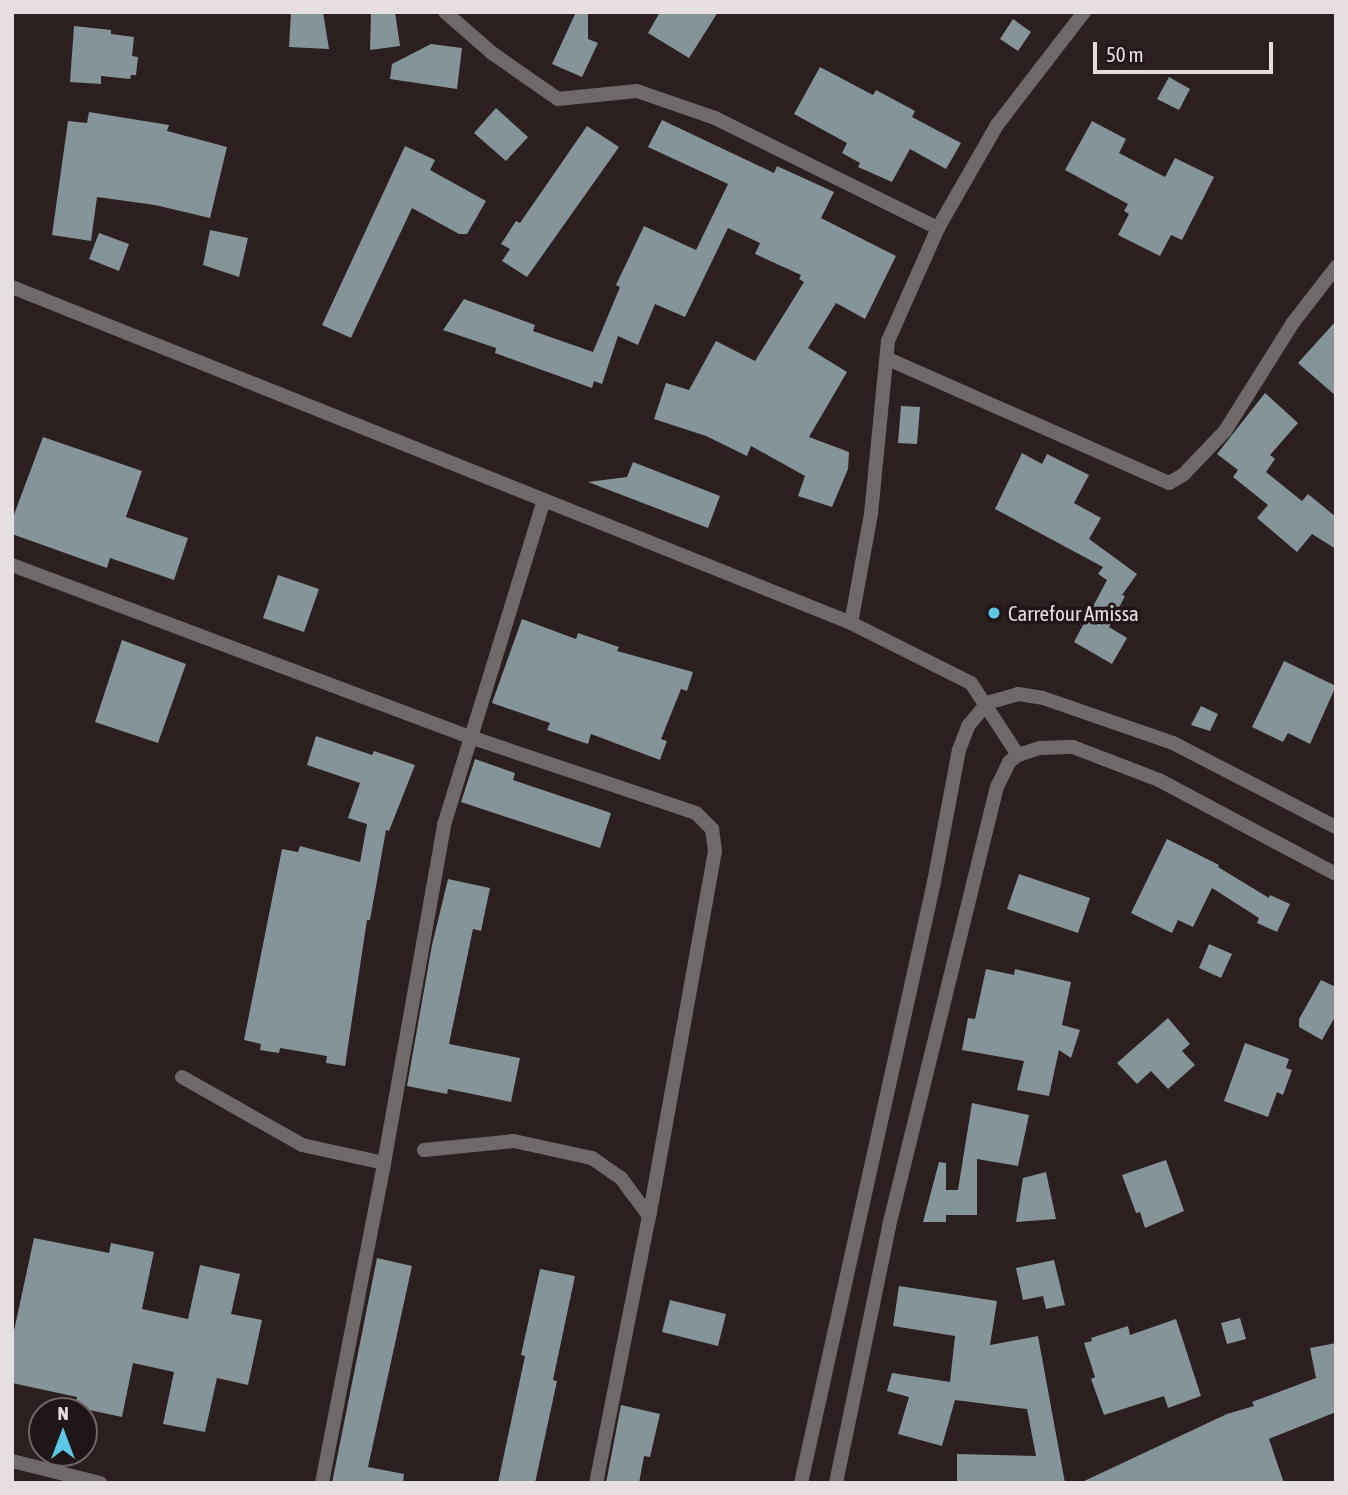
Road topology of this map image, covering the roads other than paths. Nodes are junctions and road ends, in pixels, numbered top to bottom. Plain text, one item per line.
1 (445, 12) edge
2 (1084, 12) edge
3 (938, 228) junction
4 (1336, 267) edge
5 (12, 287) edge
6 (888, 359) junction
7 (544, 500) junction
8 (12, 565) edge
9 (850, 624) junction
10 (988, 704) junction
11 (470, 737) junction
12 (1018, 755) junction
13 (1336, 827) edge
14 (1336, 874) edge
15 (182, 1077) dead end
16 (424, 1150) dead end
17 (384, 1163) junction
18 (649, 1216) junction
19 (12, 1461) edge
20 (100, 1483) edge
21 (322, 1483) edge
22 (596, 1483) edge
23 (801, 1483) edge
24 (836, 1483) edge

1 - 3 street
2 - 3 street
3 - 6 street
4 - 6 street
5 - 7 street
6 - 9 street
7 - 9 street
7 - 11 street
8 - 11 street
9 - 10 street
10 - 12 street
10 - 13 street
10 - 23 street
11 - 17 street
11 - 18 street
12 - 14 street
12 - 24 street
15 - 17 street
16 - 18 street
17 - 21 street
18 - 22 street
19 - 20 street

